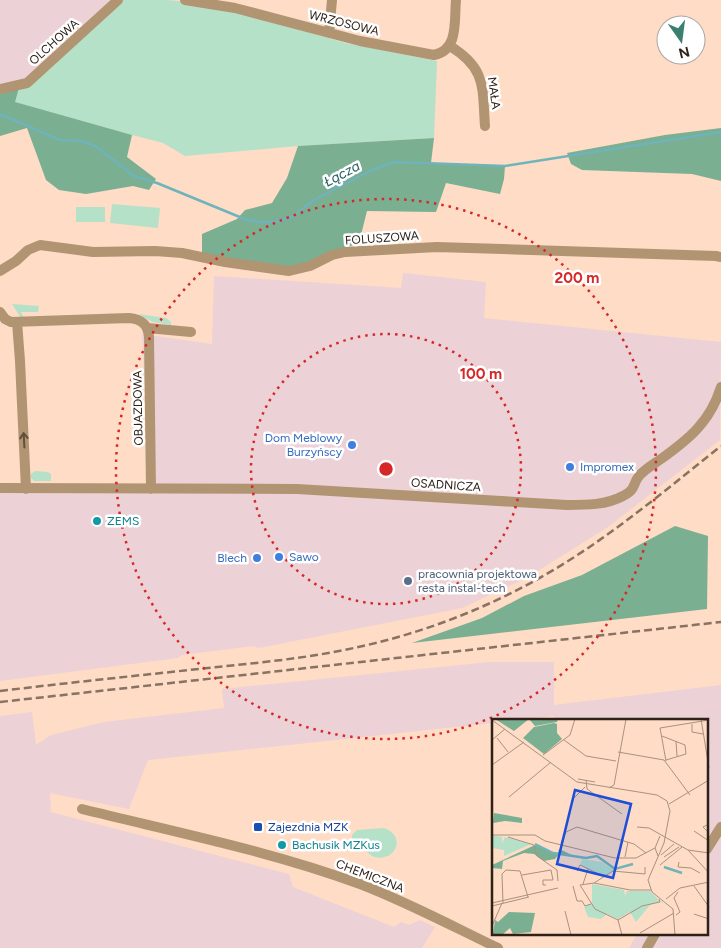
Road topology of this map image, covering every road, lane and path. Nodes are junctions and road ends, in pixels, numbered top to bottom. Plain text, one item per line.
1 (118, 0) edge
2 (184, 0) edge
3 (332, 0) edge
4 (456, 0) edge
5 (329, 33) junction
6 (450, 46) junction
7 (0, 90) edge
8 (485, 126) dead end
9 (721, 257) edge
10 (0, 271) edge
11 (0, 312) edge
12 (17, 322) junction
13 (147, 328) junction
14 (191, 332) dead end
15 (721, 387) edge
16 (0, 488) edge
17 (26, 488) junction
18 (151, 489) junction
19 (82, 809) dead end
20 (721, 827) edge
21 (708, 847) edge
22 (654, 936) edge
23 (498, 948) edge
24 (647, 948) edge

1 - 7 street, OLCHOWA
2 - 5 street, WRZOSOWA
3 - 5 street
4 - 6 street
5 - 6 street, WRZOSOWA
6 - 8 street, MAŁA
9 - 10 street, FOLUSZOWA
11 - 12 street
12 - 13 street
17 -> 12 street
13 - 14 street
13 - 18 street, OBJAZDOWA
15 - 18 street, OSADNICZA
16 - 17 street, OSADNICZA
17 - 18 street, OSADNICZA
19 - 23 street, CHEMICZNA
20 - 21 street
22 - 24 street

